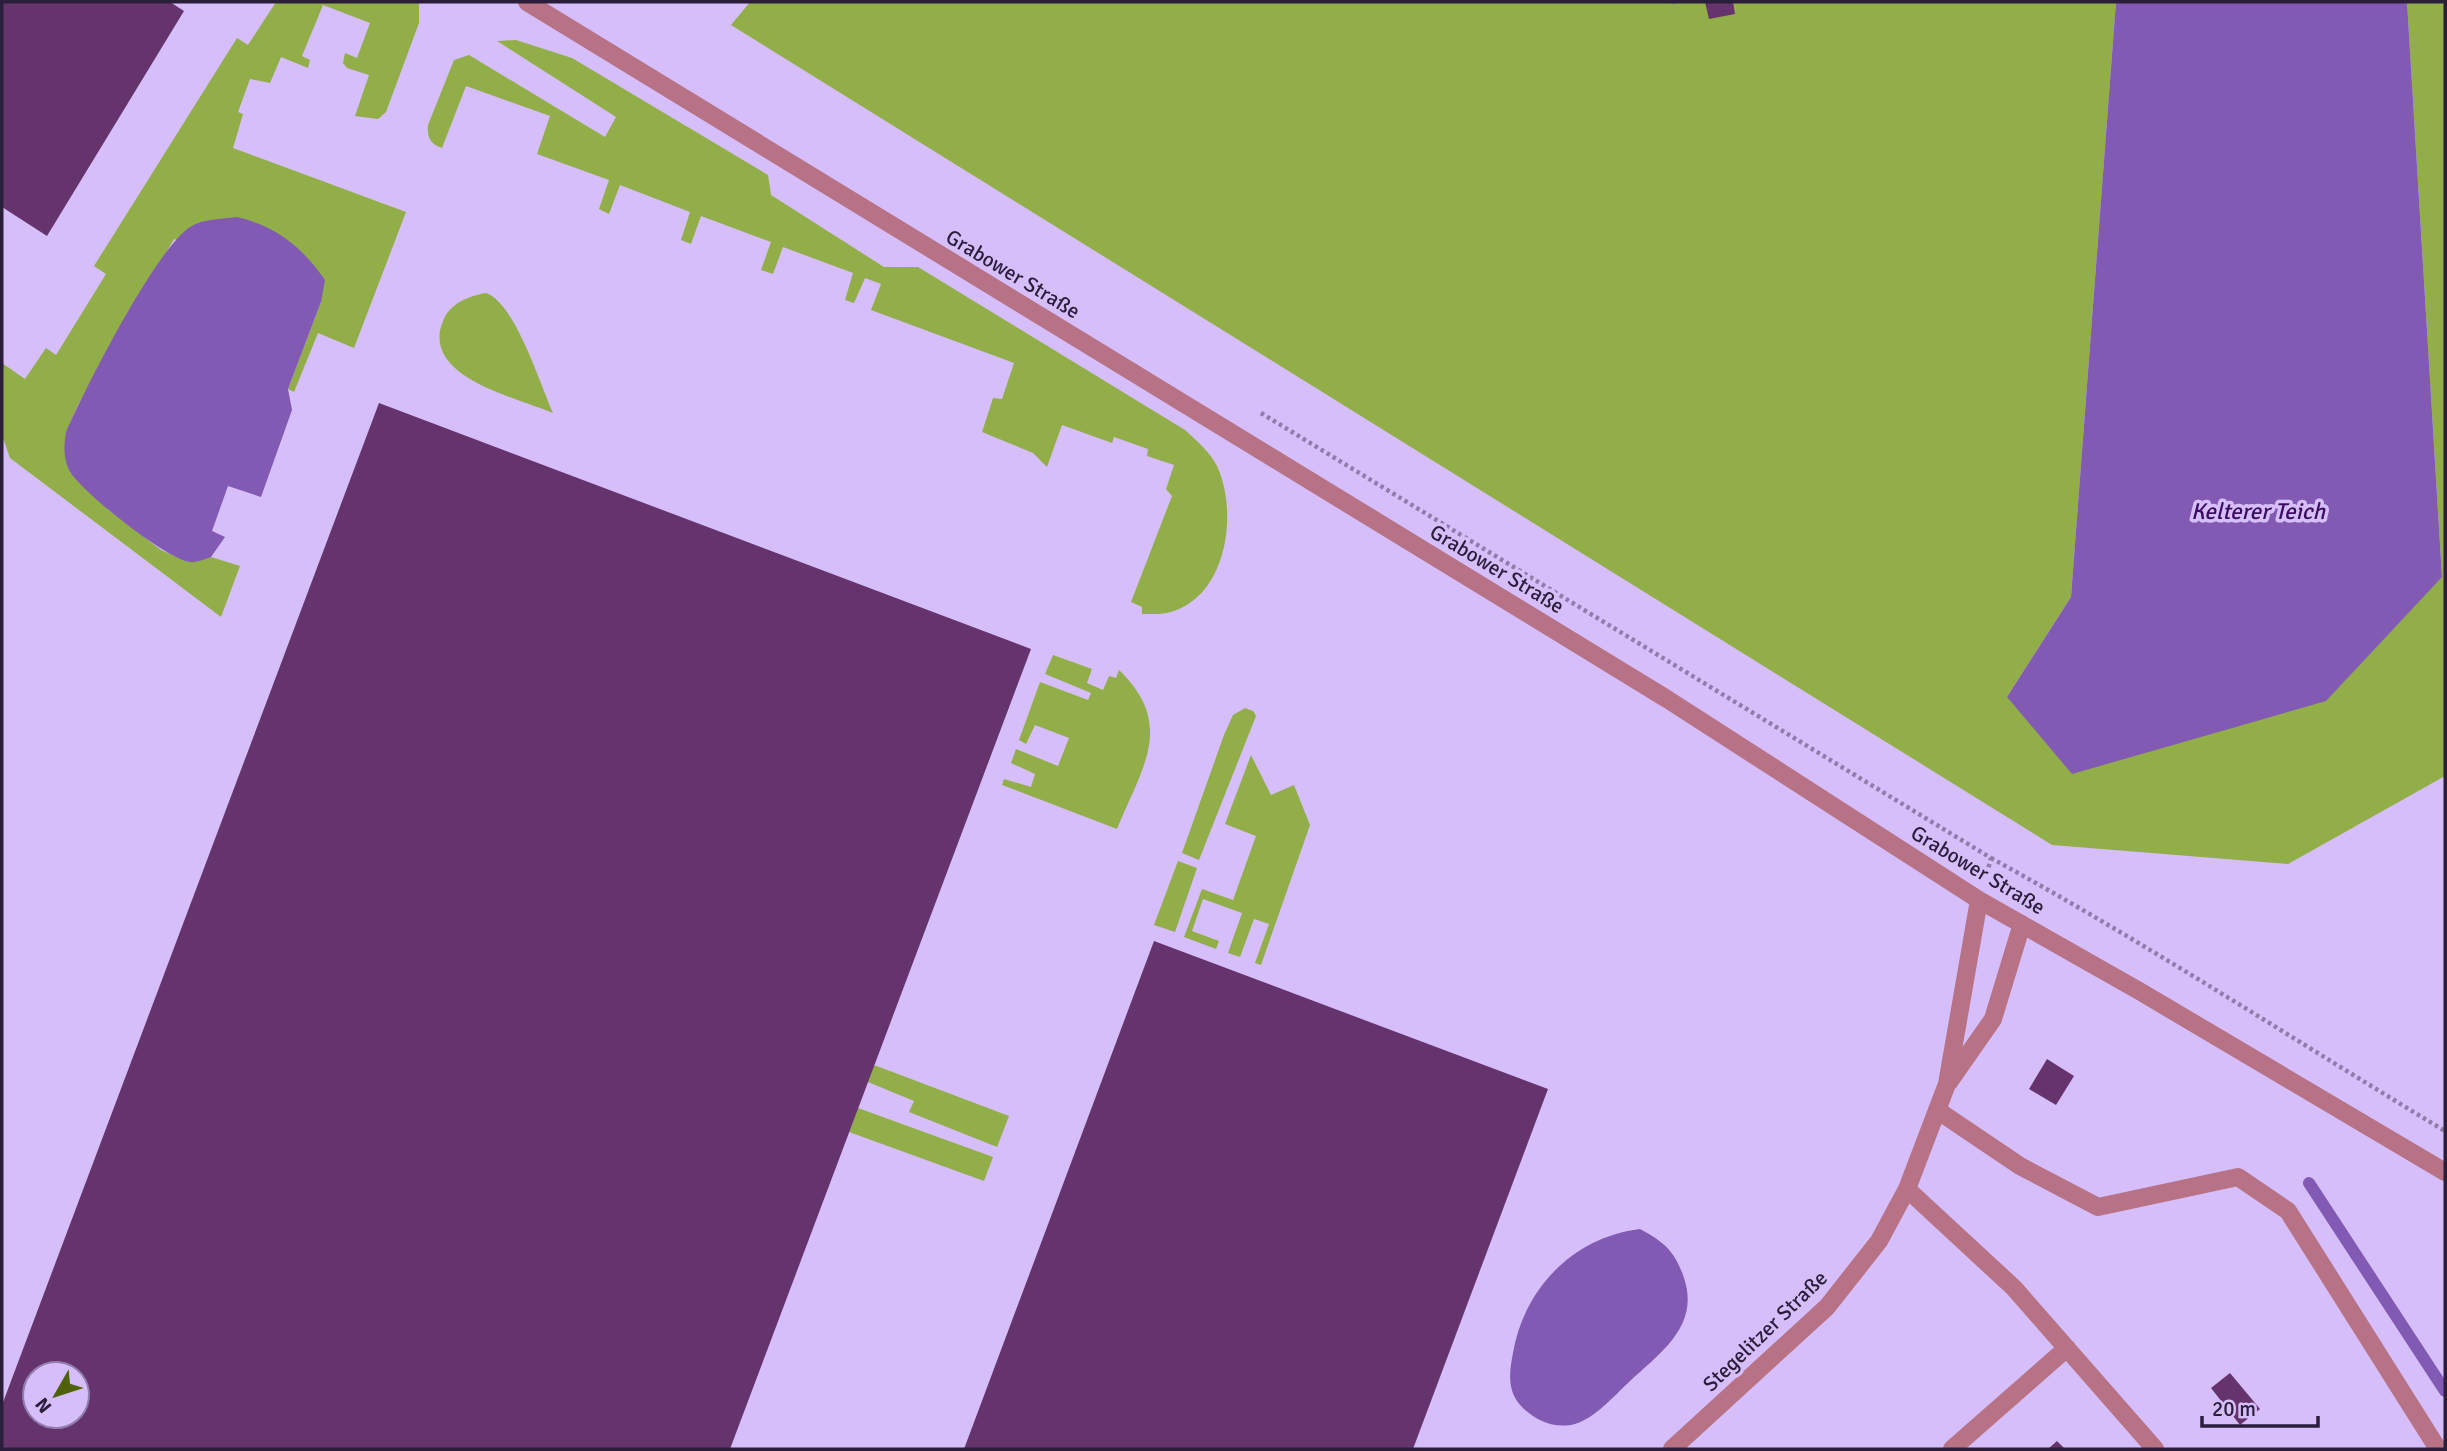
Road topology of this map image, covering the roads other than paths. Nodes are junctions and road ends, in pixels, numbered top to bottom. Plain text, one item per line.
1 (527, 2) edge
2 (1979, 900) junction
3 (2022, 924) junction
4 (1947, 1084) junction
5 (1937, 1110) junction
6 (2445, 1172) edge
7 (1907, 1189) junction
8 (2067, 1348) junction
9 (1672, 1449) edge
10 (1952, 1449) edge
11 (2155, 1449) edge
12 (2438, 1449) edge

1 - 2 street, Grabower Straße
2 - 3 street, Grabower Straße
2 - 4 street, Stegelitzer Straße
3 - 4 street, Stegelitzer Straße
3 - 6 street, Grabower Straße
4 - 5 street, Stegelitzer Straße
5 - 7 street, Stegelitzer Straße
5 - 12 street
7 - 8 street
7 - 9 street, Stegelitzer Straße
8 - 10 street
8 - 11 street

